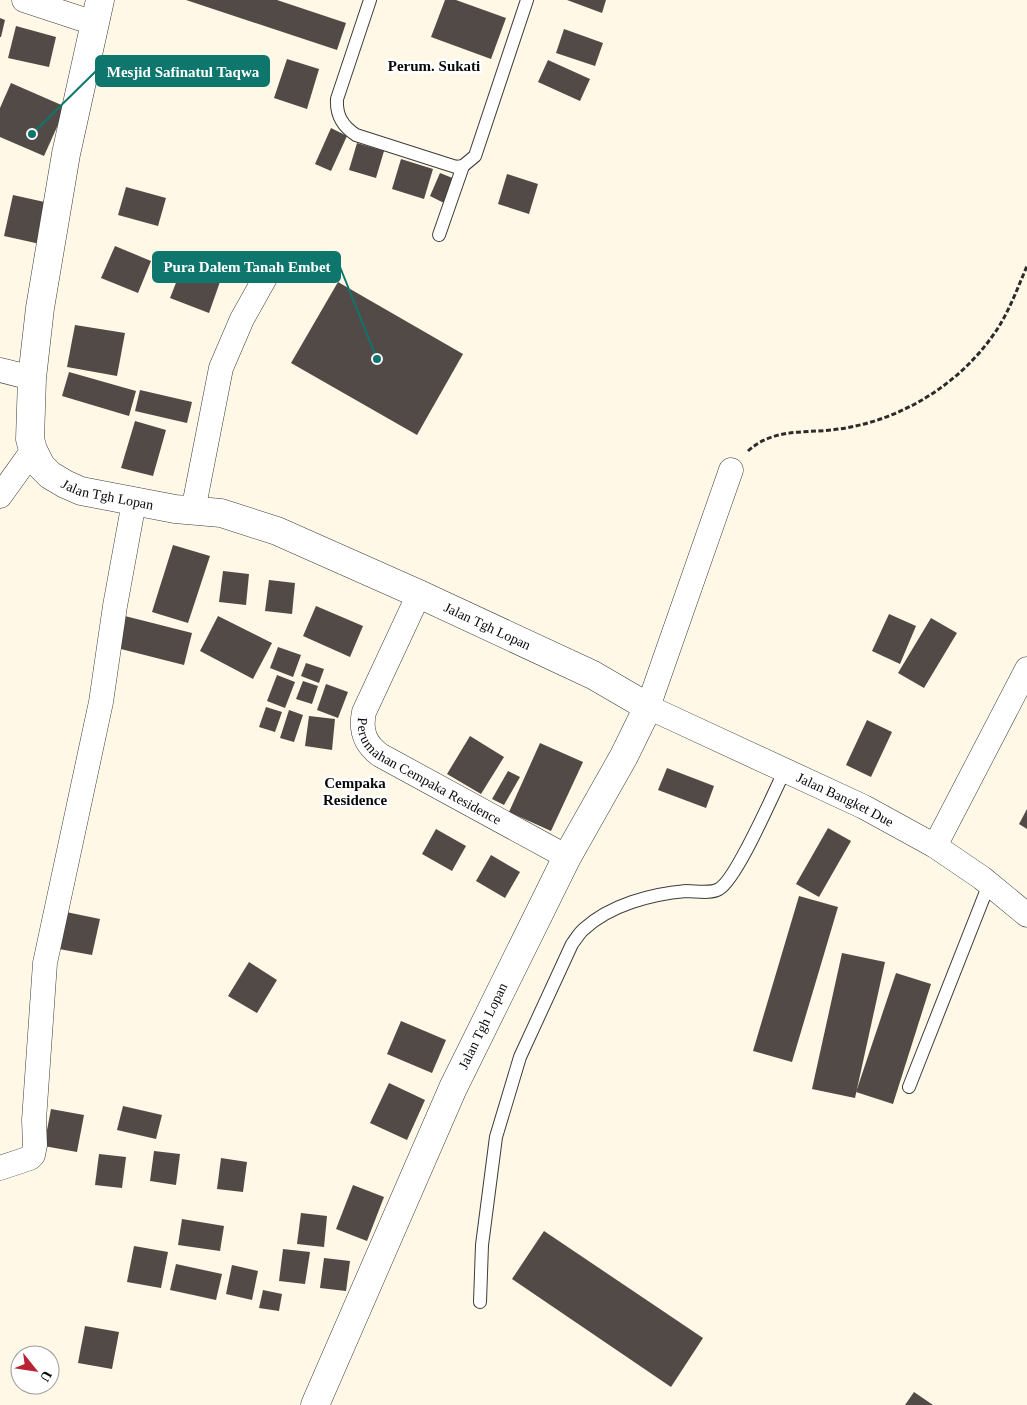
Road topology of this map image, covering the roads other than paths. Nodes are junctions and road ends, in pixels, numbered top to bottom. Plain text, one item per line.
1 (24, 0) edge
2 (370, 0) edge
3 (527, 0) edge
4 (97, 12) edge
5 (463, 166) junction
6 (439, 235) dead end
7 (270, 269) dead end
8 (0, 370) edge
9 (32, 378) junction
10 (33, 450) junction
11 (731, 470) road end
12 (0, 496) edge
13 (134, 502) junction
14 (193, 511) junction
15 (419, 594) junction
16 (1027, 669) edge
17 (648, 706) junction
18 (785, 770) junction
19 (935, 846) junction
20 (567, 857) junction
21 (989, 884) junction
22 (1027, 915) edge
23 (909, 1087) dead end
24 (0, 1168) edge
25 (480, 1302) dead end
26 (315, 1405) edge

1 - 4 street
2 - 5 lane
3 - 5 lane
4 - 9 street, Jalan Tgh Lopan
5 - 6 lane
7 - 14 street
8 - 9 street
9 - 10 street, Jalan Tgh Lopan
10 - 12 street
10 - 13 street, Jalan Tgh Lopan
11 - 17 street
13 - 14 street, Jalan Tgh Lopan
13 - 24 street
14 - 15 street, Jalan Tgh Lopan
15 - 17 street, Jalan Tgh Lopan
15 - 20 street, Perumahan Cempaka Residence
16 - 19 street
17 - 18 street, Jalan Bangket Due
17 - 20 street, Jalan Tgh Lopan
18 - 19 street, Jalan Bangket Due
18 - 25 lane
19 - 21 street, Jalan Bangket Due
20 - 26 street, Jalan Tgh Lopan
21 - 22 street, Jalan Bangket Due
21 - 23 lane

